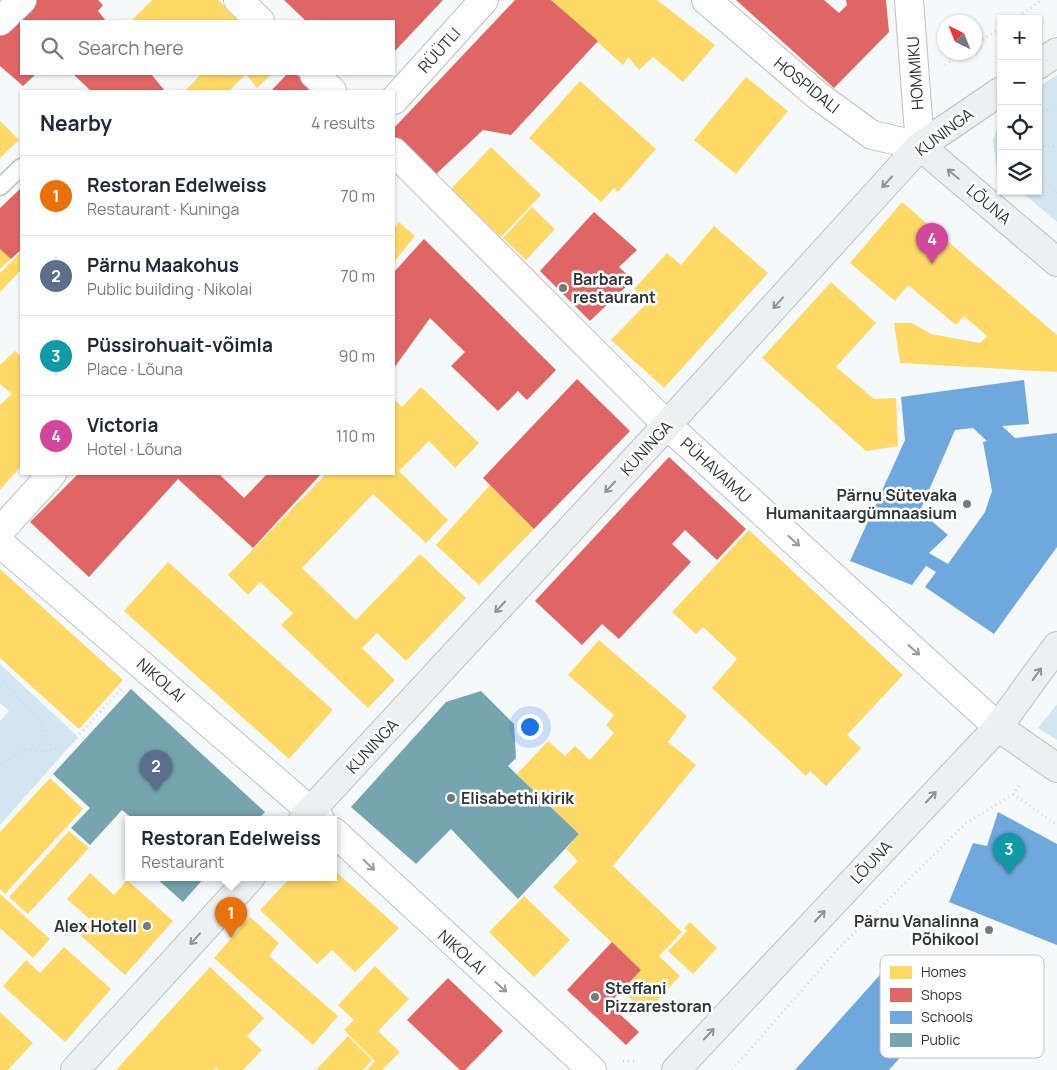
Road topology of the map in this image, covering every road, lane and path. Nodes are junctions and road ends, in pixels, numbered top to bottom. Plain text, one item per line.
1 (22, 0) edge
2 (238, 0) edge
3 (484, 0) edge
4 (706, 0) edge
5 (909, 0) edge
6 (1042, 0) edge
7 (1020, 15) edge
8 (259, 20) edge
9 (0, 22) edge
10 (997, 31) edge
11 (982, 40) edge
12 (1057, 52) edge
13 (1042, 62) edge
14 (315, 75) edge
15 (331, 90) edge
16 (997, 93) edge
17 (395, 99) edge
18 (1057, 102) edge
19 (1042, 112) edge
20 (920, 146) junction
21 (1042, 146) edge
22 (1057, 147) edge
23 (395, 153) edge
24 (20, 168) edge
25 (1042, 179) edge
26 (0, 187) edge
27 (1057, 192) edge
28 (1057, 262) edge
29 (667, 425) junction
30 (51, 475) edge
31 (0, 531) edge
32 (0, 543) edge
33 (1057, 646) edge
34 (143, 664) junction
35 (0, 677) edge
36 (998, 727) junction
37 (52, 750) junction
38 (1049, 762) edge
39 (0, 764) edge
40 (1014, 794) junction
41 (312, 816) edge
42 (1057, 825) edge
43 (337, 835) edge
44 (247, 881) edge
45 (76, 1070) edge
46 (592, 1070) edge
47 (676, 1070) edge
48 (732, 1070) edge

1 - 9 street
2 - 8 street
3 - 17 street, RÜÜTLI
4 - 20 street, HOSPIDALI
5 - 20 street, HOMMIKU
6 - 7 path
10 - 11 path
12 - 13 street
14 - 15 street
16 - 20 street, KUNINGA
18 - 19 path
28 -> 20 street, LÕUNA
20 -> 29 street, KUNINGA
21 - 22 path
23 - 29 street, PÜHAVAIMU
24 - 26 lane
25 - 27 path
29 -> 36 street, PÜHAVAIMU
29 -> 41 street, KUNINGA
30 - 31 street
32 - 34 street, NIKOLAI
36 -> 33 street, LÕUNA
34 - 37 path
34 - 41 street, NIKOLAI
35 - 37 path
36 - 38 street, PÜHAVAIMU
47 -> 36 street, LÕUNA
37 - 39 path
38 - 40 path
40 - 42 path
40 - 48 path
43 -> 46 street, NIKOLAI
44 -> 45 street

